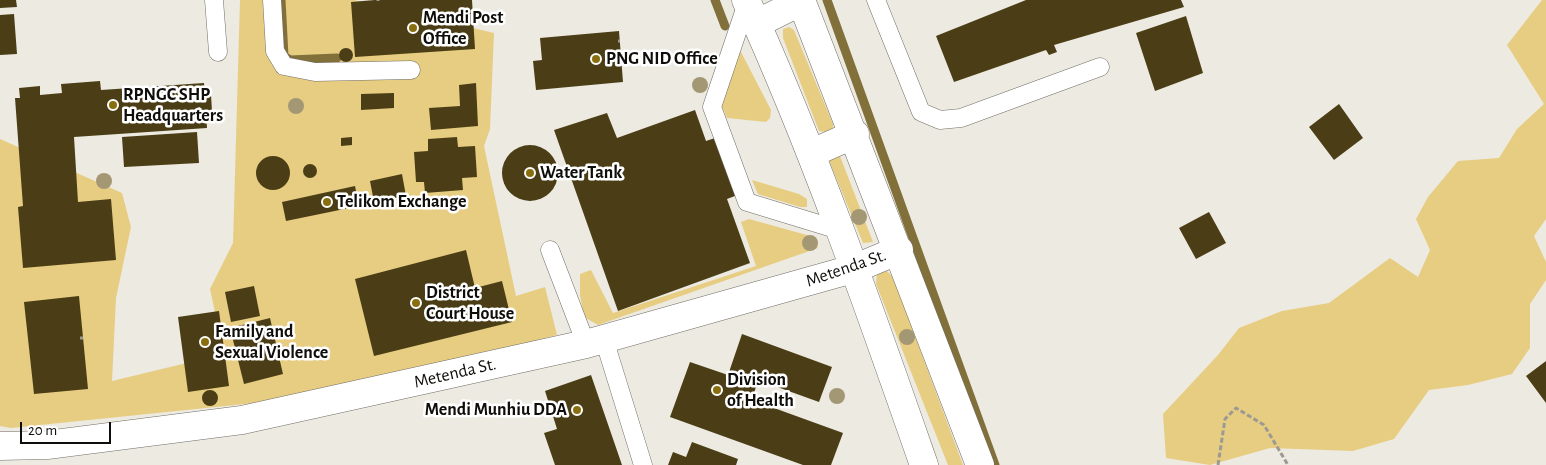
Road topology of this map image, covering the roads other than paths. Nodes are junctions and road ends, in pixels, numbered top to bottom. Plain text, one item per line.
1 (214, 0) edge
2 (272, 0) edge
3 (876, 0) edge
4 (802, 1) edge
5 (750, 9) edge
6 (218, 52) dead end
7 (1100, 67) dead end
8 (411, 70) dead end
9 (855, 134) junction
10 (812, 153) junction
11 (842, 231) junction
12 (550, 250) dead end
13 (899, 250) junction
14 (856, 268) junction
15 (595, 341) junction
16 (0, 446) edge
17 (643, 465) edge
18 (924, 465) edge
19 (980, 465) edge

1 - 6 lane
2 - 8 lane
3 - 7 lane
4 - 5 street
4 - 9 street
5 - 10 street
5 - 11 lane
9 - 10 street
9 - 13 street
10 - 11 street
11 - 14 street
12 - 15 lane
13 - 14 street, Metenda St.
13 - 19 street
14 - 15 street, Metenda St.
14 - 18 street
15 - 16 street, Metenda St.
15 - 17 lane

